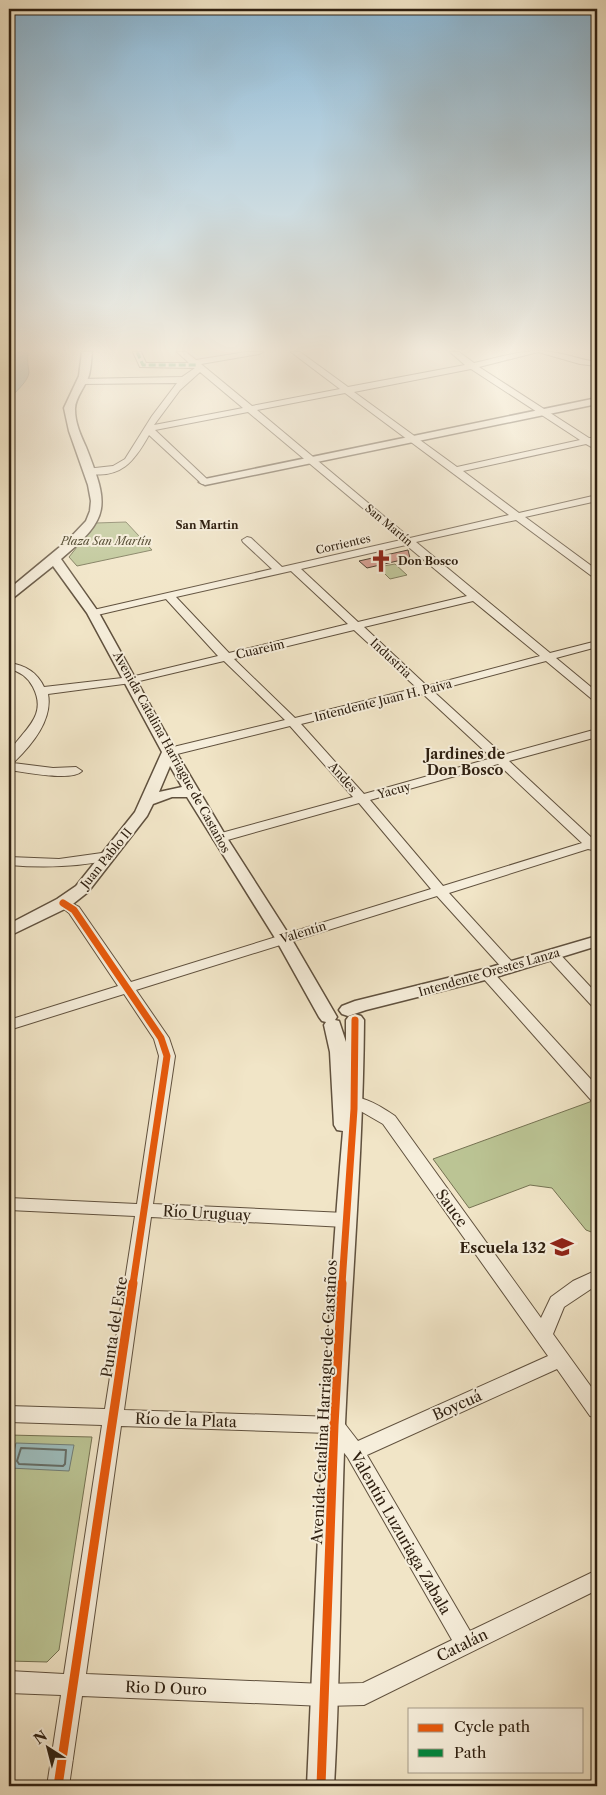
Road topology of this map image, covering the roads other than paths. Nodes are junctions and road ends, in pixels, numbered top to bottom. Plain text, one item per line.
1 (78, 436) edge
2 (144, 436) edge
3 (155, 436) edge
4 (283, 436) edge
5 (408, 436) edge
6 (429, 436) edge
7 (412, 439) junction
8 (593, 440) edge
9 (165, 445) junction
10 (597, 447) edge
11 (136, 449) junction
12 (312, 460) junction
13 (89, 470) junction
14 (456, 470) junction
15 (205, 482) joint
16 (597, 498) edge
17 (519, 516) junction
18 (247, 540) dead end
19 (408, 542) junction
20 (54, 560) junction
21 (592, 567) edge
22 (294, 568) junction
23 (280, 571) junction
24 (597, 575) edge
25 (9, 595) edge
26 (168, 595) junction
27 (475, 597) junction
28 (93, 613) junction
29 (357, 626) junction
30 (597, 644) edge
31 (226, 657) junction
32 (548, 658) junction
33 (9, 666) edge
34 (131, 680) junction
35 (425, 690) junction
36 (42, 691) junction
37 (597, 698) edge
38 (294, 723) junction
39 (597, 733) edge
40 (169, 752) junction
41 (9, 760) edge
42 (501, 761) junction
43 (9, 766) edge
44 (76, 771) dead end
45 (194, 794) junction
46 (362, 799) junction
47 (148, 800) junction
48 (219, 838) junction
49 (595, 846) edge
50 (109, 856) junction
51 (9, 861) edge
52 (438, 890) junction
53 (63, 904) junction
54 (9, 930) edge
55 (283, 938) junction
56 (597, 941) edge
57 (552, 954) junction
58 (509, 967) junction
59 (487, 974) junction
60 (127, 988) junction
61 (597, 1003) edge
62 (343, 1017) junction
63 (9, 1025) edge
64 (597, 1096) edge
65 (349, 1102) junction
66 (9, 1204) edge
67 (145, 1210) junction
68 (345, 1214) junction
69 (597, 1277) edge
70 (543, 1335) junction
71 (560, 1358) junction
72 (597, 1410) edge
73 (9, 1414) edge
74 (113, 1418) junction
75 (334, 1425) junction
76 (355, 1452) junction
77 (597, 1580) edge
78 (466, 1643) junction
79 (9, 1682) edge
80 (74, 1684) junction
81 (324, 1695) junction
82 (58, 1786) edge
83 (321, 1786) edge

1 - 13 street
2 - 11 street
3 - 9 street
4 - 12 street, San Martín
5 - 7 street
6 - 7 street
7 - 12 street
7 - 14 street
8 - 10 street
8 - 14 street
9 - 11 street
9 - 15 street
11 - 13 street
12 - 15 street
12 - 19 street, San Martín
13 - 20 street
14 - 17 street
16 - 17 street, Corrientes
17 - 19 street, Corrientes
17 - 21 street
18 - 23 street
19 - 22 street, Corrientes
19 - 27 street, San Martín
20 - 25 street
20 - 28 street, Avenida Catalina Harriague de Castaños
21 - 24 street
22 - 23 street, Corrientes
22 - 29 street, Industria
23 - 26 street, Corrientes
26 - 28 street, Corrientes
26 - 31 street, Andes
27 - 29 street, Cuareim
27 - 32 street, San Martín
28 - 34 street, Avenida Catalina Harriague de Castaños
29 - 31 street, Cuareim
29 - 35 street, Industria
30 - 32 street, Intendente Juan H. Paiva
31 - 34 street, Cuareim
31 - 38 street, Andes
32 - 35 street, Intendente Juan H. Paiva
32 - 37 street, San Martín
33 - 36 street
34 - 36 street, Cuareim
34 - 40 street, Avenida Catalina Harriague de Castaños
35 - 38 street, Intendente Juan H. Paiva
35 - 42 street, Industria
36 - 41 street
38 - 40 street, Intendente Juan H. Paiva
38 - 46 street, Andes
39 - 42 street, Yacuy
40 - 45 street, Avenida Catalina Harriague de Castaños
40 - 47 street, Juan Pablo II
42 - 46 street, Yacuy
42 - 49 street, Industria
43 - 44 street
45 - 47 street
45 - 48 street, Avenida Catalina Harriague de Castaños
46 - 48 street, Yacuy
46 - 52 street, Andes
47 - 50 street, Juan Pablo II
48 - 55 street, Avenida Catalina Harriague de Castaños
49 - 52 street, Valentín
50 - 51 street
50 - 53 street, Juan Pablo II
52 - 55 street, Valentín
52 - 58 street, Andes
53 - 54 street, Juan Pablo II
53 - 60 street, Punta del Este
55 - 60 street, Valentín
55 - 62 street, Avenida Catalina Harriague de Castaños
56 - 57 street, Intendente Orestes Lanza
57 - 58 street, Intendente Orestes Lanza
57 - 61 street
58 - 59 street, Intendente Orestes Lanza
59 - 62 street, Intendente Orestes Lanza
59 - 64 street
60 - 63 street, Valentín
60 - 67 street, Punta del Este
62 - 65 street, Avenida Catalina Harriague de Castaños
65 - 68 street, Avenida Catalina Harriague de Castaños
65 - 70 street, Sauce
66 - 67 street, Río Uruguay
67 - 68 street, Río Uruguay
67 - 74 street, Punta del Este
68 - 75 street, Avenida Catalina Harriague de Castaños
69 - 70 street
70 - 71 street, Sauce
71 - 72 street, Sauce
71 - 76 street, Boycuá
73 - 74 street, Río de la Plata
74 - 75 street, Río de la Plata
74 - 80 street, Punta del Este
75 - 76 street, Valentín Luzuriaga Zabala
75 - 81 street, Avenida Catalina Harriague de Castaños
76 - 78 street, Valentín Luzuriaga Zabala
77 - 78 street, Catalán
78 - 81 street, Catalán
79 - 80 street, Rio D Ouro
80 - 81 street, Rio D Ouro
80 - 82 street, Punta del Este
81 - 83 street, Avenida Catalina Harriague de Castaños

